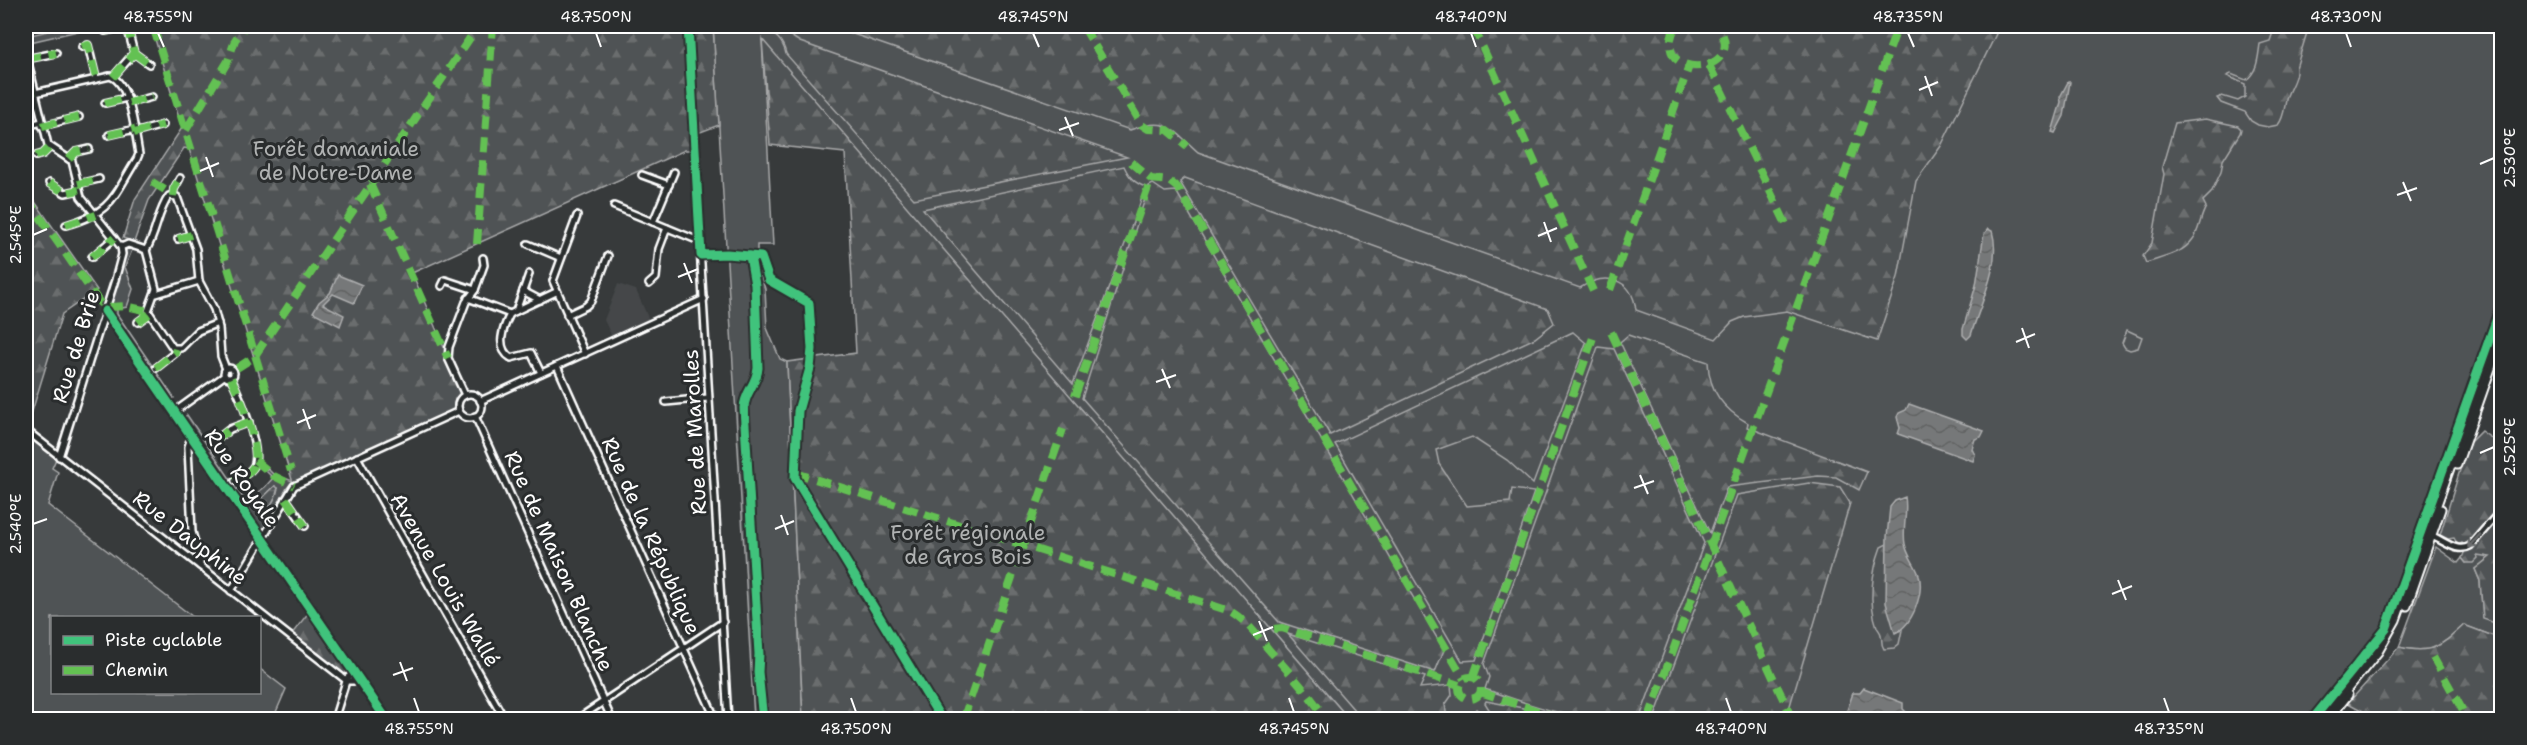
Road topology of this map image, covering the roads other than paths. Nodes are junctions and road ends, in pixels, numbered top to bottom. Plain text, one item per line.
1 (127, 26) edge
2 (105, 31) dead end
3 (82, 47) dead end
4 (134, 52) junction
5 (56, 53) dead end
6 (26, 57) edge
7 (149, 64) dead end
8 (113, 77) junction
9 (96, 78) junction
10 (35, 92) junction
11 (26, 94) edge
12 (691, 95) dead end
13 (152, 97) dead end
14 (128, 100) junction
15 (105, 103) dead end
16 (79, 117) dead end
17 (30, 124) dead end
18 (42, 124) junction
19 (163, 125) dead end
20 (134, 131) junction
21 (109, 135) dead end
22 (50, 147) junction
23 (89, 149) dead end
24 (36, 156) dead end
25 (69, 159) junction
26 (674, 172) dead end
27 (642, 175) dead end
28 (99, 178) dead end
29 (180, 178) dead end
30 (49, 183) dead end
31 (669, 185) junction
32 (79, 187) junction
33 (173, 196) junction
34 (614, 206) dead end
35 (96, 215) junction
36 (577, 216) dead end
37 (653, 222) junction
38 (66, 225) dead end
39 (667, 228) junction
40 (191, 235) junction
41 (114, 238) junction
42 (178, 239) dead end
43 (699, 241) junction
44 (528, 244) dead end
45 (122, 247) junction
46 (146, 250) junction
47 (727, 254) dead end
48 (701, 255) junction
49 (92, 256) dead end
50 (608, 256) dead end
51 (483, 258) dead end
52 (561, 258) junction
53 (529, 274) dead end
54 (199, 281) junction
55 (649, 284) dead end
56 (442, 286) dead end
57 (475, 290) junction
58 (523, 291) junction
59 (556, 292) junction
60 (156, 294) junction
61 (468, 298) junction
62 (704, 299) junction
63 (540, 300) junction
64 (105, 311) junction
65 (513, 312) junction
66 (149, 314) junction
67 (567, 315) junction
68 (138, 322) dead end
69 (2502, 322) edge
70 (218, 323) junction
71 (2502, 337) edge
72 (176, 349) junction
73 (585, 354) junction
74 (557, 366) junction
75 (156, 368) dead end
76 (226, 369) junction
77 (542, 373) junction
78 (228, 377) junction
79 (465, 395) junction
80 (708, 398) junction
81 (480, 401) junction
82 (666, 402) dead end
83 (459, 411) junction
84 (174, 412) junction
85 (475, 416) junction
86 (249, 422) junction
87 (26, 430) edge
88 (191, 437) junction
89 (216, 440) dead end
90 (59, 457) junction
91 (357, 457) junction
92 (235, 481) dead end
93 (286, 499) junction
94 (2502, 509) edge
95 (305, 526) dead end
96 (2430, 536) junction
97 (262, 539) junction
98 (200, 566) junction
99 (231, 591) junction
100 (723, 622) junction
101 (683, 647) junction
102 (354, 676) junction
103 (347, 681) junction
104 (604, 701) junction
105 (334, 720) edge
106 (387, 720) edge
107 (505, 720) edge
108 (576, 720) edge
109 (612, 720) edge
110 (716, 720) edge
111 (728, 720) edge
112 (2322, 720) edge
113 (2328, 720) edge

1 - 2 street
1 - 4 street
3 - 9 street
4 - 7 street
4 - 8 street
5 - 6 street
6 - 10 street
8 - 9 street
8 - 14 street
9 - 10 street
10 - 11 street
10 - 18 street
12 - 43 street, Rue de Marolles
13 - 14 street
14 - 15 street
14 - 20 street
16 - 18 street
17 - 18 street
18 - 22 street
19 - 20 street
20 - 21 street
20 - 35 street
22 - 24 street
22 - 25 street
23 - 25 street
25 - 32 street
26 - 31 street
27 - 31 street
28 - 32 street
29 - 33 street
30 - 32 street
31 - 37 street
32 - 35 street
33 - 40 street
33 - 46 street
34 - 37 street
35 - 38 street
35 - 41 street
36 - 52 street
37 - 39 street
39 - 43 street
39 - 55 street
40 - 42 street
40 - 54 street
41 - 45 street
41 - 49 street
43 - 48 street, Rue de Marolles
44 - 52 street
45 - 46 street
45 - 64 street, Rue de Brie
46 - 60 street
47 - 48 street
48 - 62 street, Rue de Marolles
50 - 67 street
51 - 57 street
52 - 59 street
53 - 58 street
54 - 60 street
54 - 70 street
56 - 57 street
57 - 61 street
58 - 63 street
58 - 65 street
59 - 63 street
59 - 67 street
60 - 66 street
61 - 65 street
61 - 79 street
62 - 73 street
62 - 80 street, Rue de Marolles
63 - 65 street
64 - 84 street, Rue Royale
64 - 90 street, Rue de Brie
65 - 77 street
66 - 68 street
66 - 72 street
67 - 73 street
69 - 96 main road
70 - 72 street
70 - 76 street
71 - 96 main road
72 - 75 street
73 - 74 street
74 - 77 street
74 - 101 street, Rue de la République
76 - 78 street
76 - 78 street
77 - 81 street
78 - 84 street
78 - 86 street
79 - 81 street
79 - 83 street
80 - 82 street
80 - 100 street, Rue de Marolles
81 - 85 street
83 - 85 street
83 - 91 street
84 - 88 street, Rue Royale
85 - 104 street, Rue de Maison Blanche
86 - 89 street
86 - 92 street
87 - 90 street, Rue Dauphine
88 - 97 street, Rue Royale
88 - 98 street
90 - 98 street, Rue Dauphine
91 - 93 street
91 - 107 street, Avenue Louis Wallé
93 - 95 street
93 - 97 street
94 -> 96 street
96 - 112 main road
96 - 113 main road
97 - 99 street
97 - 102 street, Rue Royale
98 - 99 street, Rue Dauphine
99 - 103 street, Rue Dauphine
100 - 101 street
100 - 111 street, Rue de Marolles
101 - 104 street
101 - 110 street, Rue de la République
102 - 103 street
102 - 106 street, Rue Royale
103 - 105 street
104 - 108 street
104 - 109 street, Rue de Maison Blanche

